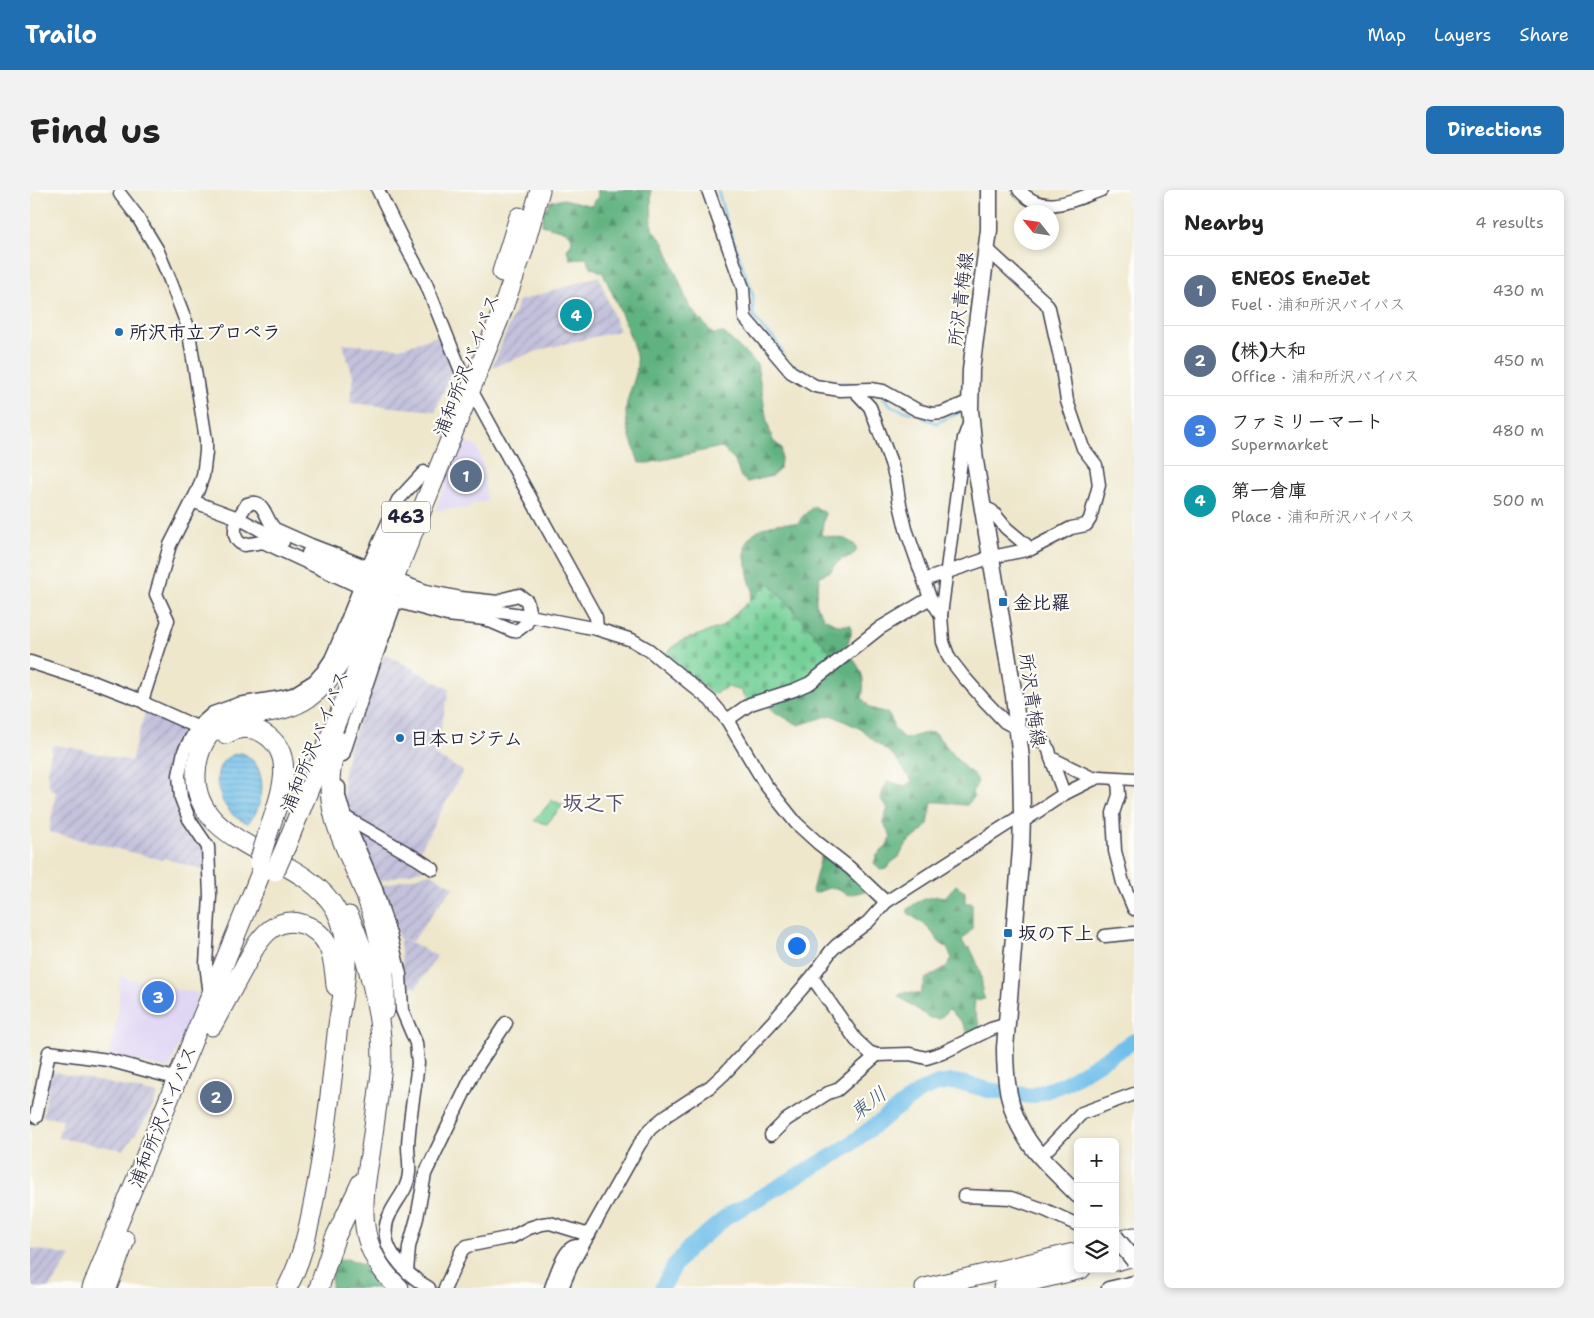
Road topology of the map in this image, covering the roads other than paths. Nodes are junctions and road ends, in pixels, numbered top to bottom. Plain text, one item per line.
1 (378, 190) edge
2 (527, 190) edge
3 (540, 190) edge
4 (708, 190) edge
5 (989, 190) edge
6 (1019, 190) edge
7 (1101, 190) edge
8 (120, 194) dead end
9 (987, 248) junction
10 (466, 382) junction
11 (854, 390) junction
12 (970, 401) junction
13 (970, 422) junction
14 (424, 472) junction
15 (192, 501) junction
16 (983, 507) junction
17 (238, 518) junction
18 (398, 537) junction
19 (1031, 549) junction
20 (992, 558) junction
21 (946, 571) junction
22 (363, 576) junction
23 (924, 580) junction
24 (392, 596) junction
25 (930, 598) junction
26 (940, 615) junction
27 (530, 616) junction
28 (597, 629) junction
29 (30, 662) edge
30 (142, 701) junction
31 (727, 720) junction
32 (197, 727) junction
33 (1018, 729) junction
34 (1051, 758) junction
35 (1094, 779) junction
36 (1118, 779) junction
37 (1134, 779) edge
38 (1064, 794) junction
39 (345, 817) junction
40 (1022, 819) junction
41 (276, 840) junction
42 (266, 866) junction
43 (433, 869) dead end
44 (886, 902) junction
45 (1134, 909) edge
46 (1134, 933) edge
47 (1105, 936) dead end
48 (812, 977) junction
49 (210, 1000) junction
50 (338, 1020) junction
51 (506, 1023) dead end
52 (1008, 1024) junction
53 (212, 1026) junction
54 (877, 1055) junction
55 (382, 1062) junction
56 (178, 1079) junction
57 (1134, 1094) edge
58 (36, 1117) dead end
59 (771, 1135) dead end
60 (371, 1148) junction
61 (323, 1156) junction
62 (1041, 1156) junction
63 (1074, 1191) edge
64 (964, 1196) dead end
65 (1074, 1223) edge
66 (1134, 1237) edge
67 (585, 1240) junction
68 (1119, 1241) edge
69 (1119, 1242) edge
70 (1074, 1253) edge
71 (1134, 1256) edge
72 (1119, 1260) edge
73 (1134, 1260) edge
74 (1074, 1271) edge
75 (403, 1280) edge
76 (1134, 1282) edge
77 (92, 1288) edge
78 (107, 1288) edge
79 (286, 1288) edge
80 (307, 1288) edge
81 (319, 1288) edge
82 (429, 1288) edge
83 (445, 1288) edge
84 (551, 1288) edge
85 (562, 1288) edge
86 (925, 1288) edge
87 (1003, 1288) edge
88 (1108, 1288) edge

1 - 10 street
2 - 10 highway, 浦和所沢バイパス / 463
3 - 10 highway, 浦和所沢バイパス / 463
4 - 11 street
5 - 9 main road, 所沢青梅線
6 - 7 street
8 - 15 street
9 - 12 main road, 所沢青梅線
9 - 19 street
10 - 14 highway, 浦和所沢バイパス / 463
10 - 24 highway, 浦和所沢バイパス / 463
10 - 28 street
11 - 12 street
11 - 23 street
12 - 13 main road, 所沢青梅線
13 - 16 main road, 所沢青梅線
13 - 21 street
14 - 18 highway, 浦和所沢バイパス / 463
14 - 22 street
15 - 17 street
15 - 30 street
16 - 19 street
16 - 20 main road, 所沢青梅線
17 - 22 street
17 - 22 street
17 - 22 street
18 - 41 highway, 浦和所沢バイパス / 463
18 - 50 highway
19 - 20 street
20 - 21 street
20 - 33 main road, 所沢青梅線
21 - 23 street
21 - 26 street
22 - 32 street
23 - 25 street
24 - 27 street
24 - 27 street
24 - 39 street
24 - 41 highway, 浦和所沢バイパス / 463
24 - 55 highway
25 - 26 street
25 - 31 street
26 - 33 street
27 - 28 street
28 - 31 street
29 - 30 street
30 - 32 street
31 - 44 street
32 - 49 street
33 - 34 street
33 - 40 main road, 所沢青梅線
34 - 35 street
34 - 38 street
35 - 36 street
35 - 38 street
36 - 37 street
36 - 45 street
38 - 40 street
39 - 43 street
39 - 75 street
40 - 44 street
40 - 52 main road, 所沢青梅線
41 - 42 highway, 浦和所沢バイパス / 463
41 - 55 highway
42 - 49 highway, 浦和所沢バイパス / 463
42 - 53 highway, 浦和所沢バイパス / 463
44 - 48 street
46 - 47 street
48 - 54 street
48 - 67 street
49 - 56 highway, 浦和所沢バイパス / 463
50 - 53 highway
50 - 61 highway
51 - 75 street
52 - 54 street
52 - 62 main road, 所沢青梅線
53 - 78 highway, 浦和所沢バイパス / 463
54 - 59 street
55 - 60 highway
56 - 58 street
56 - 77 highway, 浦和所沢バイパス / 463
57 - 62 street
60 - 75 highway
60 - 81 highway
61 - 79 highway
61 - 80 highway
62 - 63 main road, 所沢青梅線
64 - 65 street
66 - 68 highway
67 - 83 street
67 - 84 street
67 - 85 street
69 - 73 main road, bridge
70 - 86 highway
71 - 72 highway
74 - 87 highway
75 - 82 street
76 - 88 street

